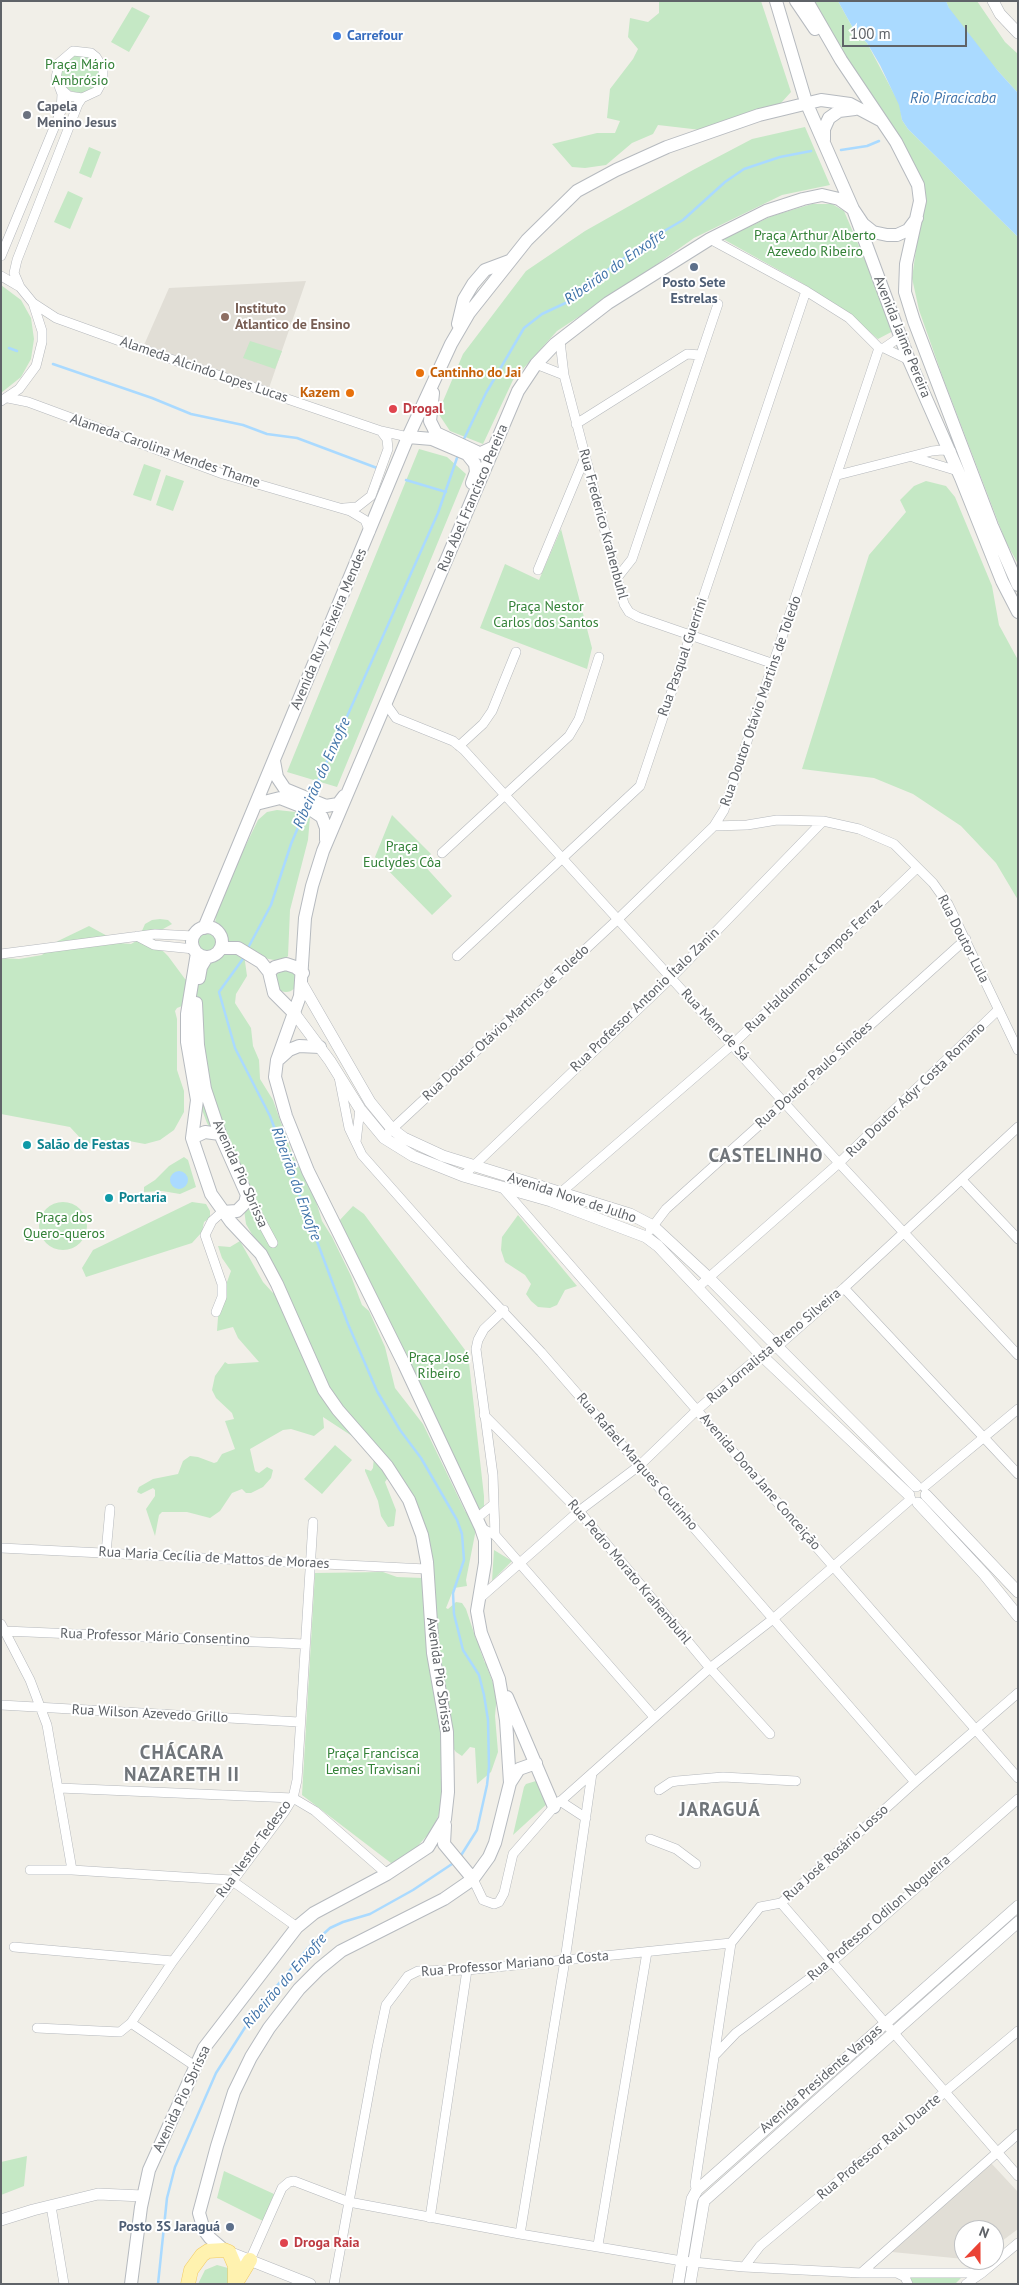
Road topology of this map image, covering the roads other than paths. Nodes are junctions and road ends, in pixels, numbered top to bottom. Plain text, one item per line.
1 (776, 1) edge
2 (796, 1) edge
3 (807, 1) edge
4 (993, 1) edge
5 (1018, 33) edge
6 (841, 60) junction
7 (60, 87) junction
8 (82, 98) junction
9 (806, 102) junction
10 (863, 110) junction
11 (882, 121) junction
12 (824, 143) junction
13 (853, 210) junction
14 (917, 218) junction
15 (710, 239) junction
16 (1, 256) edge
17 (1, 276) edge
18 (20, 288) junction
19 (806, 291) junction
20 (33, 303) junction
21 (718, 304) dead end
22 (900, 337) junction
23 (560, 341) junction
24 (881, 348) junction
25 (701, 355) junction
26 (909, 360) junction
27 (536, 364) junction
28 (564, 375) junction
29 (435, 379) junction
30 (5, 399) edge
31 (576, 424) junction
32 (381, 432) junction
33 (408, 437) junction
34 (439, 439) junction
35 (494, 447) junction
36 (949, 450) junction
37 (468, 452) junction
38 (585, 457) junction
39 (913, 458) junction
40 (963, 467) junction
41 (838, 475) junction
42 (337, 507) junction
43 (468, 508) junction
44 (370, 532) junction
45 (538, 570) dead end
46 (617, 578) junction
47 (1018, 585) edge
48 (1018, 612) edge
49 (691, 635) junction
50 (516, 652) dead end
51 (599, 657) dead end
52 (774, 664) junction
53 (386, 704) junction
54 (396, 718) junction
55 (378, 722) junction
56 (459, 746) junction
57 (274, 761) junction
58 (348, 792) junction
59 (282, 793) junction
60 (505, 795) junction
61 (256, 804) junction
62 (324, 811) junction
63 (823, 821) junction
64 (714, 826) junction
65 (326, 842) junction
66 (442, 853) dead end
67 (562, 858) junction
68 (916, 868) junction
69 (617, 920) junction
70 (199, 932) junction
71 (137, 936) junction
72 (966, 939) junction
73 (221, 948) junction
74 (199, 953) junction
75 (1, 954) edge
76 (457, 956) dead end
77 (269, 972) junction
78 (671, 978) junction
79 (302, 984) junction
80 (280, 1001) junction
81 (998, 1010) junction
82 (295, 1014) junction
83 (733, 1044) junction
84 (320, 1046) junction
85 (1018, 1050) edge
86 (277, 1060) junction
87 (339, 1073) junction
88 (784, 1102) junction
89 (360, 1109) junction
90 (1018, 1127) edge
91 (388, 1133) junction
92 (220, 1134) junction
93 (192, 1138) junction
94 (356, 1144) junction
95 (839, 1163) junction
96 (471, 1167) junction
97 (462, 1176) junction
98 (962, 1180) junction
99 (502, 1186) junction
100 (247, 1195) junction
101 (556, 1197) junction
102 (222, 1212) junction
103 (653, 1226) junction
104 (904, 1233) junction
105 (646, 1237) junction
106 (1018, 1240) edge
107 (273, 1243) dead end
108 (709, 1278) junction
109 (697, 1288) junction
110 (844, 1288) junction
111 (504, 1310) junction
112 (216, 1312) dead end
113 (778, 1346) junction
114 (761, 1355) junction
115 (1018, 1355) edge
116 (1018, 1409) edge
117 (697, 1410) junction
118 (484, 1415) junction
119 (983, 1438) junction
120 (640, 1465) junction
121 (1018, 1474) edge
122 (917, 1494) junction
123 (494, 1504) junction
124 (110, 1509) dead end
125 (580, 1511) junction
126 (313, 1522) dead end
127 (479, 1523) junction
128 (495, 1536) junction
129 (1, 1548) edge
130 (106, 1553) junction
131 (309, 1563) junction
132 (519, 1564) junction
133 (834, 1566) junction
134 (426, 1569) junction
135 (1018, 1592) edge
136 (480, 1598) junction
137 (1018, 1616) edge
138 (773, 1619) junction
139 (3, 1627) edge
140 (304, 1644) junction
141 (710, 1668) junction
142 (499, 1679) junction
143 (1018, 1693) edge
144 (1, 1706) edge
145 (41, 1708) junction
146 (654, 1717) junction
147 (299, 1722) junction
148 (975, 1729) junction
149 (770, 1734) dead end
150 (536, 1763) junction
151 (592, 1773) junction
152 (1018, 1778) edge
153 (796, 1781) dead end
154 (915, 1782) junction
155 (510, 1783) junction
156 (59, 1788) junction
157 (660, 1790) dead end
158 (293, 1798) junction
159 (1018, 1799) edge
160 (557, 1804) junction
161 (586, 1818) junction
162 (445, 1820) junction
163 (650, 1839) dead end
164 (428, 1847) junction
165 (449, 1852) junction
166 (460, 1863) junction
167 (484, 1864) junction
168 (696, 1864) dead end
169 (30, 1870) dead end
170 (72, 1870) junction
171 (387, 1874) junction
172 (473, 1879) junction
173 (231, 1880) junction
174 (781, 1903) junction
175 (1018, 1906) edge
176 (1018, 1922) edge
177 (297, 1926) junction
178 (731, 1943) junction
179 (14, 1947) dead end
180 (647, 1952) junction
181 (173, 1960) junction
182 (565, 1960) junction
183 (833, 1961) junction
184 (467, 1970) junction
185 (131, 2023) junction
186 (719, 2026) junction
187 (37, 2028) dead end
188 (888, 2028) junction
189 (1018, 2031) edge
190 (736, 2034) junction
191 (714, 2055) junction
192 (195, 2066) junction
193 (946, 2092) junction
194 (1018, 2134) edge
195 (998, 2152) junction
196 (1018, 2176) edge
197 (697, 2190) junction
198 (143, 2196) junction
199 (349, 2202) junction
200 (51, 2206) junction
201 (430, 2218) junction
202 (1, 2220) edge
203 (520, 2234) junction
204 (1018, 2243) edge
205 (598, 2245) junction
206 (226, 2251) junction
207 (250, 2260) junction
208 (688, 2261) junction
209 (744, 2268) junction
210 (894, 2272) junction
211 (861, 2273) junction
212 (982, 2273) junction
213 (64, 2284) edge
214 (131, 2284) edge
215 (188, 2284) edge
216 (235, 2284) edge
217 (310, 2284) edge
218 (334, 2284) edge
219 (678, 2284) edge
220 (690, 2284) edge
221 (908, 2284) edge
222 (966, 2284) edge

1 - 9 main road, Avenida Jaime Pereira
2 - 6 main road
3 - 6 main road, Avenida Jaime Pereira
4 - 5 street
6 - 11 main road, Avenida Jaime Pereira
7 - 8 street
7 - 8 street
7 - 16 street
8 - 18 street
9 - 10 main road, Avenida Ruy Teixeira Mendes
9 - 12 main road, Avenida Jaime Pereira
9 - 29 main road, Avenida Ruy Teixeira Mendes
10 - 11 main road, Avenida Ruy Teixeira Mendes
10 - 12 main road
11 - 14 main road, Avenida Jaime Pereira
12 - 13 main road, Avenida Jaime Pereira
13 - 14 main road
13 - 15 main road, Rua Abel Francisco Pereira
13 - 22 main road, Avenida Jaime Pereira
14 - 40 main road, Avenida Jaime Pereira
15 - 19 street
15 - 23 main road, Rua Abel Francisco Pereira
17 - 18 street
18 - 20 street
19 - 24 street
19 - 49 street, Rua Pasqual Guerrini
20 - 30 street
20 - 32 street, Alameda Alcindo Lopes Lucas
21 - 25 street
22 - 24 street
22 - 26 main road, Avenida Jaime Pereira
23 - 27 main road, Rua Abel Francisco Pereira
23 - 28 street, Rua Frederico Krahenbuhl
24 - 26 street
24 - 41 street, Rua Doutor Otávio Martins de Toledo
25 - 31 street
25 - 46 street
26 - 36 main road, Avenida Jaime Pereira
27 - 28 street
27 - 35 main road, Rua Abel Francisco Pereira
28 - 31 street, Rua Frederico Krahenbuhl
29 - 33 main road, Avenida Ruy Teixeira Mendes
29 - 34 main road
30 - 42 street, Alameda Carolina Mendes Thame
31 - 38 street, Rua Frederico Krahenbuhl
32 - 33 street, Alameda Alcindo Lopes Lucas
32 - 42 street
33 - 34 main road
33 - 44 main road, Avenida Ruy Teixeira Mendes
34 - 37 main road
35 - 37 main road
35 - 43 main road, Rua Abel Francisco Pereira
36 - 39 street
36 - 40 main road, Avenida Jaime Pereira
37 - 43 main road
38 - 45 street
38 - 46 street, Rua Frederico Krahenbuhl
39 - 40 street
39 - 41 street
40 - 47 main road, Avenida Jaime Pereira
40 - 48 main road, Avenida Jaime Pereira
41 - 52 street, Rua Doutor Otávio Martins de Toledo
42 - 44 street, Alameda Carolina Mendes Thame
43 - 53 main road, Rua Abel Francisco Pereira
44 - 57 main road, Avenida Ruy Teixeira Mendes
46 - 49 street, Rua Frederico Krahenbuhl
49 - 52 street, Rua Frederico Krahenbuhl
49 - 67 street, Rua Pasqual Guerrini
50 - 56 street
51 - 60 street
52 - 64 street, Rua Doutor Otávio Martins de Toledo
53 - 54 street
53 - 55 main road, Rua Abel Francisco Pereira
54 - 55 street
54 - 56 street, Rua Mem de Sá
55 - 58 main road, Rua Abel Francisco Pereira
56 - 60 street, Rua Mem de Sá
57 - 59 main road
57 - 61 main road, Avenida Ruy Teixeira Mendes
58 - 62 main road
58 - 65 main road, Rua Abel Francisco Pereira
59 - 61 main road
59 - 62 main road
60 - 66 street
60 - 67 street, Rua Mem de Sá
61 - 70 main road, Avenida Ruy Teixeira Mendes
62 - 65 main road
63 - 64 street, Rua Doutor Lula
63 - 68 street, Rua Doutor Lula
63 - 78 street, Rua Professor Antonio Ítalo Zanin
64 - 69 street, Rua Doutor Otávio Martins de Toledo
65 - 79 main road, Rua Abel Francisco Pereira
67 - 69 street, Rua Mem de Sá
67 - 76 street, Rua Pasqual Guerrini
68 - 72 street, Rua Doutor Lula
68 - 83 street, Rua Haldumont Campos Ferraz
69 - 78 street, Rua Mem de Sá
69 - 91 street, Rua Doutor Otávio Martins de Toledo
70 - 71 street
70 - 73 main road
70 - 74 main road
71 - 74 street
71 - 75 street
72 - 81 street, Rua Doutor Lula
72 - 88 street, Rua Doutor Paulo Simões
73 - 74 main road
73 - 77 main road
74 - 92 main road, Avenida Pio Sbrissa
74 - 93 main road, Avenida Pio Sbrissa
77 - 79 main road
77 - 80 main road
78 - 83 street, Rua Mem de Sá
78 - 96 street, Rua Professor Antonio Ítalo Zanin
79 - 80 main road
79 - 82 main road, Rua Abel Francisco Pereira
79 - 91 street, Avenida Nove de Julho
80 - 82 main road
81 - 85 street, Rua Doutor Lula
81 - 95 street, Rua Doutor Adyr Costa Romano
82 - 84 street, Avenida Nove de Julho
82 - 86 main road, Rua Abel Francisco Pereira
83 - 88 street, Rua Mem de Sá
83 - 101 street, Rua Haldumont Campos Ferraz
84 - 86 main road
84 - 87 street, Avenida Nove de Julho
86 - 127 main road
87 - 89 street, Avenida Nove de Julho
87 - 94 street, Rua Rafael Marques Coutinho
88 - 95 street, Rua Mem de Sá
88 - 103 street, Rua Doutor Paulo Simões
89 - 91 street, Avenida Nove de Julho
89 - 94 street
90 - 98 street, Rua Jornalista Breno Silveira
91 - 96 street, Avenida Nove de Julho
91 - 97 street, Avenida Nove de Julho
92 - 93 main road
92 - 100 main road, Avenida Pio Sbrissa
93 - 102 main road, Avenida Pio Sbrissa
94 - 111 street, Rua Rafael Marques Coutinho
95 - 104 street, Rua Mem de Sá
95 - 108 street, Rua Doutor Adyr Costa Romano
96 - 97 street, Rua Professor Antonio Ítalo Zanin
96 - 101 street, Avenida Nove de Julho
97 - 99 street, Avenida Nove de Julho
98 - 104 street, Rua Jornalista Breno Silveira
98 - 106 street
99 - 101 street, Avenida Nove de Julho
99 - 117 street, Avenida Dona Jane Conceição
100 - 102 main road
100 - 107 street, Avenida Pio Sbrissa
101 - 103 street, Avenida Nove de Julho
101 - 105 street, Avenida Nove de Julho
102 - 112 street
102 - 134 main road, Avenida Pio Sbrissa
103 - 105 street, Rua Doutor Paulo Simões
103 - 108 street, Avenida Nove de Julho
104 - 110 street, Rua Jornalista Breno Silveira
104 - 115 street, Rua Mem de Sá
105 - 109 street, Avenida Nove de Julho
108 - 109 street, Rua Doutor Adyr Costa Romano
108 - 113 street, Avenida Nove de Julho
109 - 114 street, Avenida Nove de Julho
110 - 113 street, Rua Jornalista Breno Silveira
110 - 119 street
111 - 118 street
111 - 120 street, Rua Rafael Marques Coutinho
113 - 114 street, Rua Jornalista Breno Silveira
113 - 122 street, Avenida Nove de Julho
114 - 117 street, Rua Jornalista Breno Silveira
114 - 122 street, Avenida Nove de Julho
116 - 119 street
117 - 120 street, Rua Jornalista Breno Silveira
117 - 133 street, Avenida Dona Jane Conceição
118 - 123 street
118 - 125 street, Rua Pedro Morato Krahembuhl
119 - 121 street
119 - 122 street
120 - 125 street, Rua Jornalista Breno Silveira
120 - 138 street, Rua Rafael Marques Coutinho
122 - 133 street
122 - 135 street, Avenida Nove de Julho
122 - 137 street, Avenida Nove de Julho
123 - 127 street
123 - 128 street
124 - 130 street
125 - 132 street, Rua Jornalista Breno Silveira
125 - 141 street, Rua Pedro Morato Krahembuhl
126 - 131 street, Rua Nestor Tedesco
127 - 128 street
127 - 136 main road
128 - 132 street
129 - 130 street, Rua Maria Cecília de Mattos de Moraes
130 - 131 street, Rua Maria Cecília de Mattos de Moraes
131 - 134 street, Rua Maria Cecília de Mattos de Moraes
131 - 140 street, Rua Nestor Tedesco
132 - 136 street, Rua Jornalista Breno Silveira
132 - 146 street
133 - 138 street
133 - 148 street, Avenida Dona Jane Conceição
134 - 162 main road, Avenida Pio Sbrissa
136 - 142 main road
138 - 141 street
138 - 154 street, Rua Rafael Marques Coutinho
139 - 140 street, Rua Professor Mário Consentino
139 - 145 street
140 - 147 street, Rua Nestor Tedesco
141 - 146 street
141 - 149 street, Rua Pedro Morato Krahembuhl
142 - 150 main road
142 - 155 main road
143 - 148 street, Rua José Rosário Losso
144 - 145 street, Rua Wilson Azevedo Grillo
145 - 147 street, Rua Wilson Azevedo Grillo
145 - 156 street
146 - 151 street
147 - 158 street, Rua Nestor Tedesco
148 - 152 street, Avenida Dona Jane Conceição
148 - 154 street, Rua José Rosário Losso
150 - 155 main road
150 - 160 main road
151 - 160 street
151 - 161 street
153 - 157 street
154 - 174 street, Rua José Rosário Losso
155 - 167 main road
156 - 158 street
156 - 170 street
158 - 171 street
158 - 173 street, Rua Nestor Tedesco
159 - 183 street, Rua Professor Odilon Nogueira
160 - 161 street
160 - 172 street
161 - 182 street
162 - 164 main road, Avenida Pio Sbrissa
162 - 165 main road
163 - 168 street
164 - 165 main road
164 - 171 main road, Avenida Pio Sbrissa
165 - 166 main road
166 - 167 main road
166 - 172 main road
167 - 172 main road
169 - 170 street
170 - 173 street
171 - 177 main road, Avenida Pio Sbrissa
172 - 206 main road
173 - 177 street
173 - 181 street, Rua Nestor Tedesco
174 - 178 street, Rua José Rosário Losso
174 - 183 street
175 - 188 street, Avenida Presidente Vargas
176 - 188 street, Avenida Presidente Vargas
177 - 192 main road, Avenida Pio Sbrissa
178 - 180 street, Rua Professor Mariano da Costa
178 - 186 street
179 - 181 street
180 - 182 street, Rua Professor Mariano da Costa
180 - 205 street
181 - 185 street, Rua Nestor Tedesco
182 - 184 street, Rua Professor Mariano da Costa
182 - 203 street
183 - 188 street
183 - 190 street, Rua Professor Odilon Nogueira
184 - 199 street, Rua Professor Mariano da Costa
184 - 201 street
185 - 187 street
185 - 192 street
186 - 190 street
186 - 191 street
188 - 193 street
188 - 197 street, Avenida Presidente Vargas
188 - 208 street, Avenida Presidente Vargas
189 - 193 street, Rua Professor Raul Duarte
190 - 191 street, Rua Professor Odilon Nogueira
191 - 197 street
192 - 198 main road, Avenida Pio Sbrissa
193 - 195 street
193 - 209 street, Rua Professor Raul Duarte
194 - 195 street
195 - 196 street
195 - 211 street
197 - 208 street, Avenida Presidente Vargas
198 - 200 street
198 - 214 main road, Avenida Pio Sbrissa
199 - 201 street
199 - 207 street
199 - 218 street, Rua Professor Mariano da Costa
200 - 202 street
200 - 213 street
201 - 203 street
203 - 205 street
204 - 212 street
205 - 208 street
206 - 207 street
206 - 215 main road
206 - 216 main road
207 - 216 main road
207 - 217 street
208 - 209 street
208 - 219 street, Avenida Presidente Vargas
208 - 220 street, Avenida Presidente Vargas
209 - 211 street
210 - 211 street
210 - 212 street
210 - 221 street
212 - 222 street

